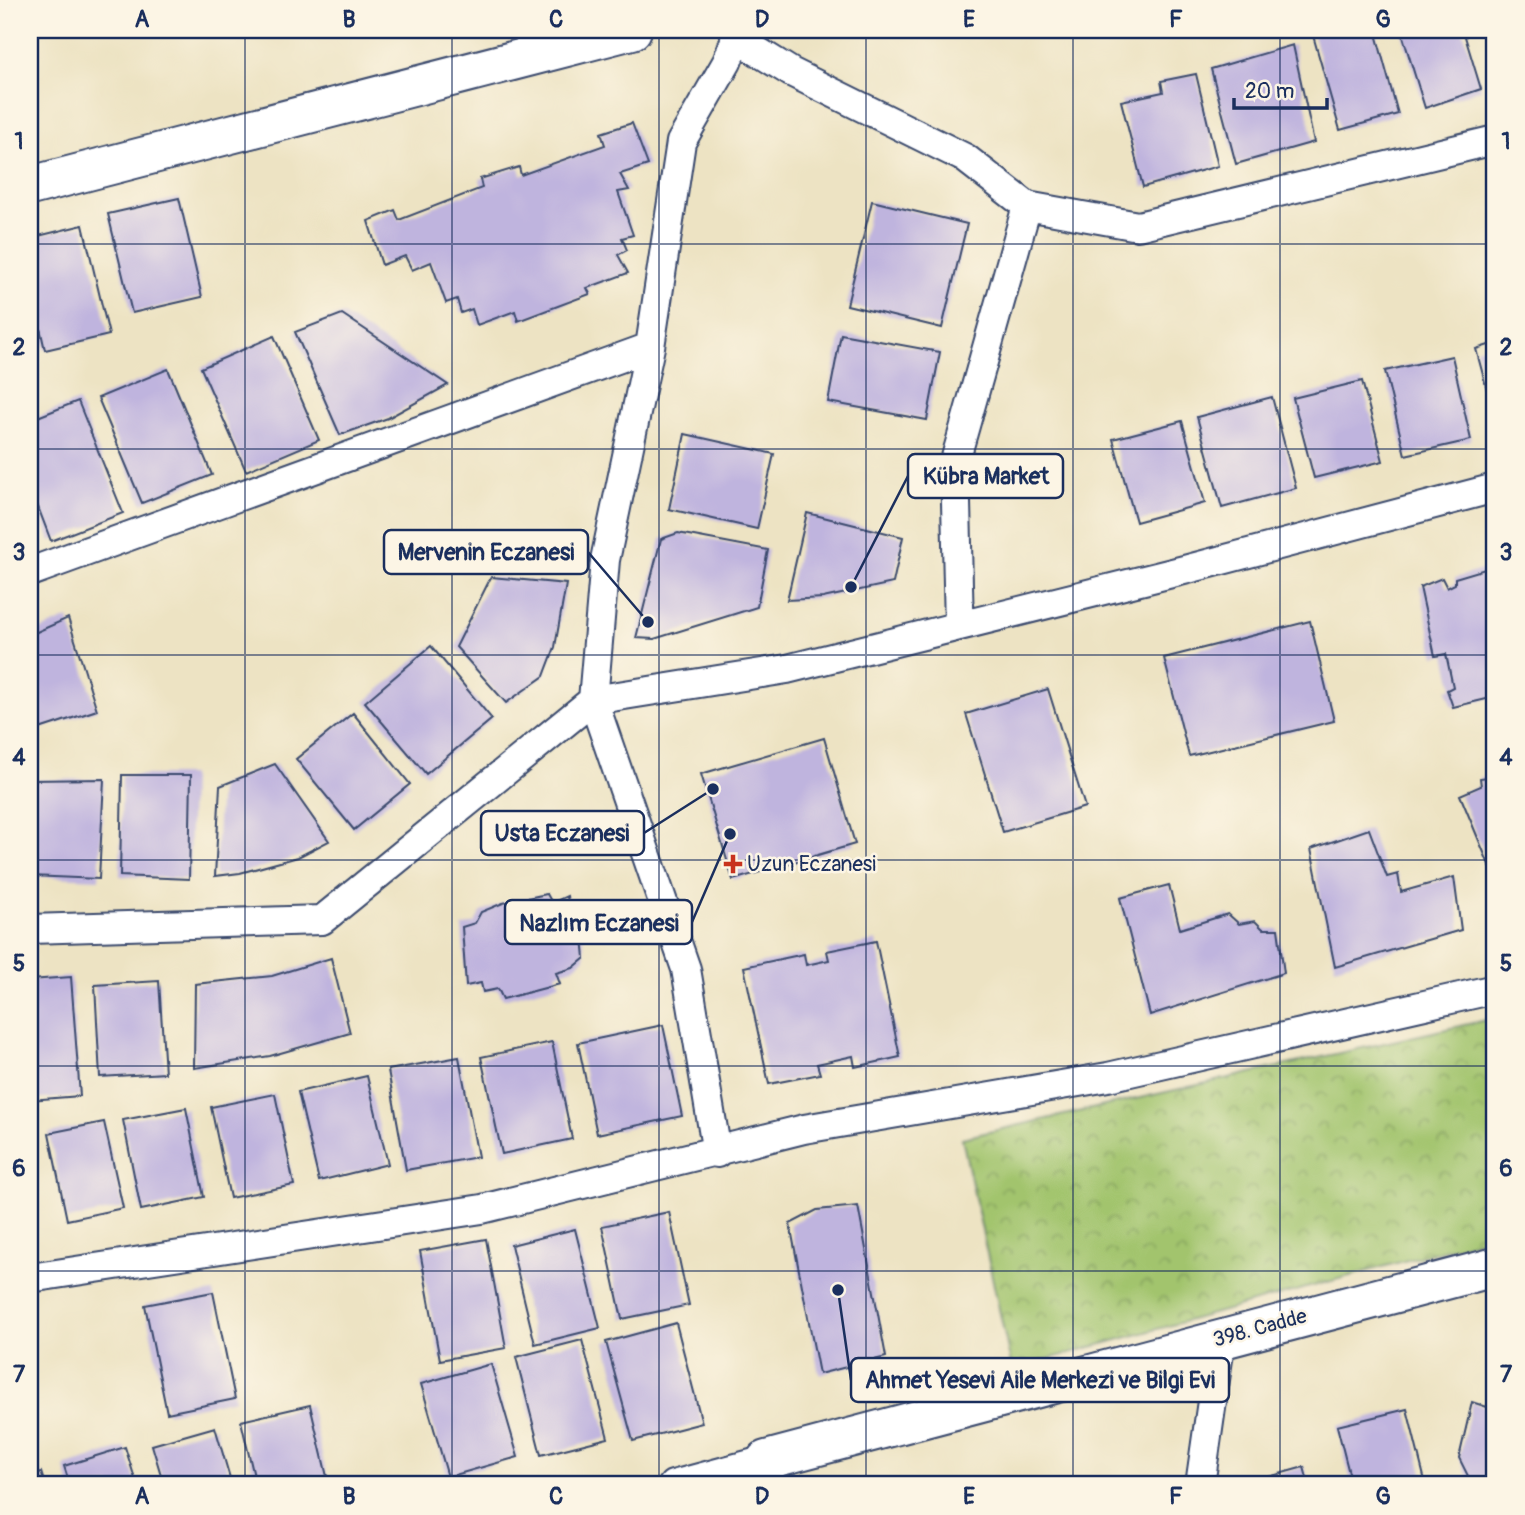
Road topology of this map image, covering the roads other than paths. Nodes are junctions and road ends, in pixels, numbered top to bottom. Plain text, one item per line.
1 (632, 30) edge
2 (735, 34) edge
3 (1495, 140) edge
4 (30, 186) edge
5 (1027, 206) junction
6 (650, 347) junction
7 (1495, 488) edge
8 (30, 572) edge
9 (960, 626) junction
10 (593, 699) junction
11 (30, 929) edge
12 (1495, 989) edge
13 (717, 1153) junction
14 (1495, 1267) edge
15 (30, 1278) edge
16 (1221, 1338) junction
17 (765, 1473) edge
18 (673, 1485) edge
19 (1200, 1485) edge

1 - 4 street
2 - 5 street
2 - 6 street
3 - 5 street
5 - 9 street
6 - 8 street
6 - 10 street
7 - 9 street
9 - 10 street
10 - 11 street
10 - 13 street
12 - 13 street
13 - 15 street
14 - 16 street, 398. Cadde
16 - 17 street, 398. Cadde
16 - 19 street
17 - 18 street

